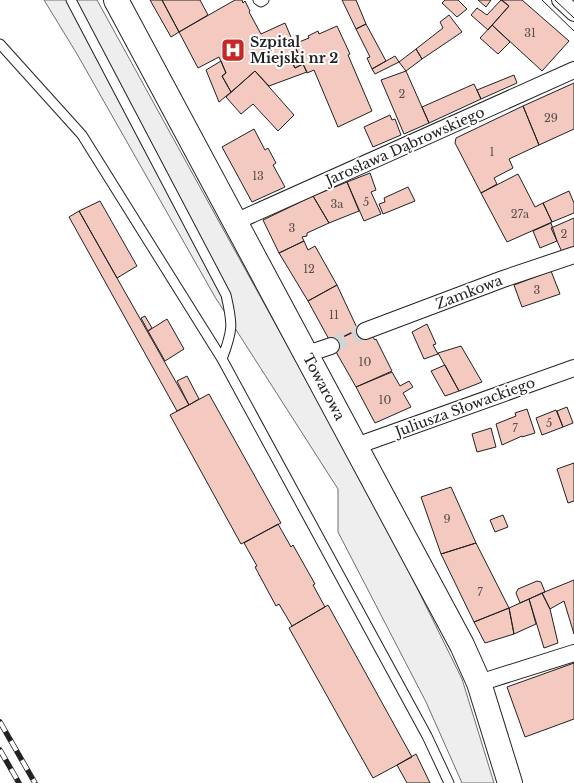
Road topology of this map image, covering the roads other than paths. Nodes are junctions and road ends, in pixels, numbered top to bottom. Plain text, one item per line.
1 (71, 0) edge
2 (116, 0) edge
3 (258, 0) edge
4 (264, 0) edge
5 (560, 0) edge
6 (574, 13) edge
7 (0, 44) edge
8 (574, 70) edge
9 (235, 222) junction
10 (574, 255) edge
11 (365, 331) tunnel mouth
12 (331, 346) tunnel mouth
13 (307, 354) junction
14 (222, 359) junction
15 (574, 368) edge
16 (356, 446) junction
17 (574, 654) edge
18 (479, 684) junction
19 (449, 783) edge
20 (510, 783) edge

1 - 14 lane
2 - 9 street, Towarowa
3 - 4 lane
5 - 6 street
7 - 14 lane
8 - 9 street, Jarosława Dąbrowskiego
9 - 13 street, Towarowa
10 - 11 street, Zamkowa
12 - 13 street
13 - 16 street, Towarowa
14 - 19 lane
15 - 16 street, Juliusza Słowackiego
16 - 18 street, Towarowa
17 - 18 street
18 - 20 street, Towarowa

